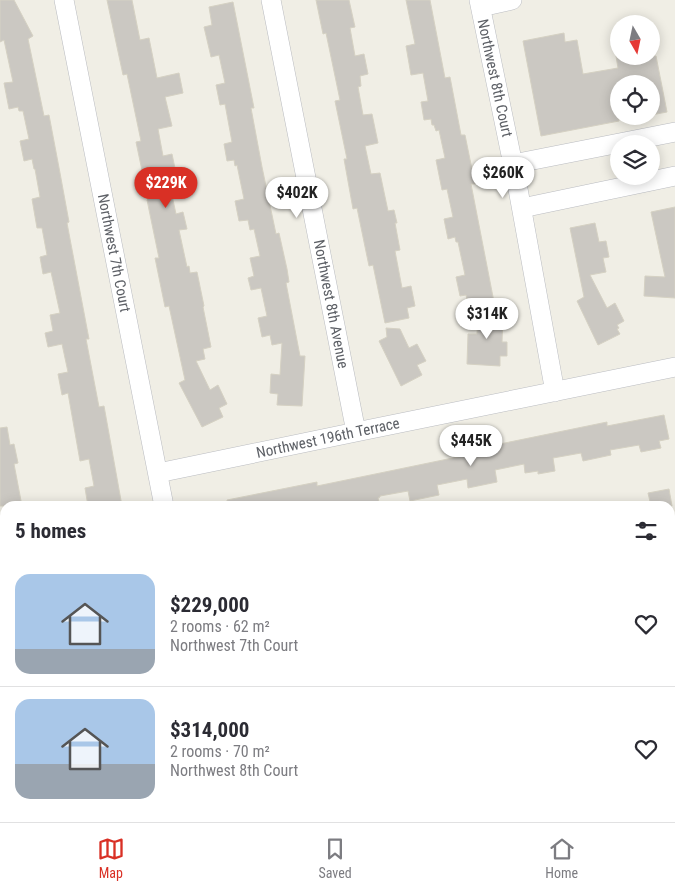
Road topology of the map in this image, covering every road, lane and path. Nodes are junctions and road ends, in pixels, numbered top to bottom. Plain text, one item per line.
1 (64, 0) edge
2 (272, 0) edge
3 (512, 0) edge
4 (480, 4) edge
5 (675, 132) edge
6 (513, 164) junction
7 (675, 176) edge
8 (522, 208) junction
9 (675, 368) edge
10 (555, 392) junction
11 (356, 432) junction
12 (158, 473) junction
13 (163, 501) edge

1 - 12 street, Northwest 7th Court
2 - 11 street, Northwest 8th Avenue
3 - 4 street
4 - 6 street, Northwest 8th Court
5 - 6 street
6 - 8 street, Northwest 8th Court
7 - 8 street
8 - 10 street, Northwest 8th Court
9 - 10 street, Northwest 196th Terrace
10 - 11 street, Northwest 196th Terrace
11 - 12 street, Northwest 196th Terrace
12 - 13 street, Northwest 7th Court

